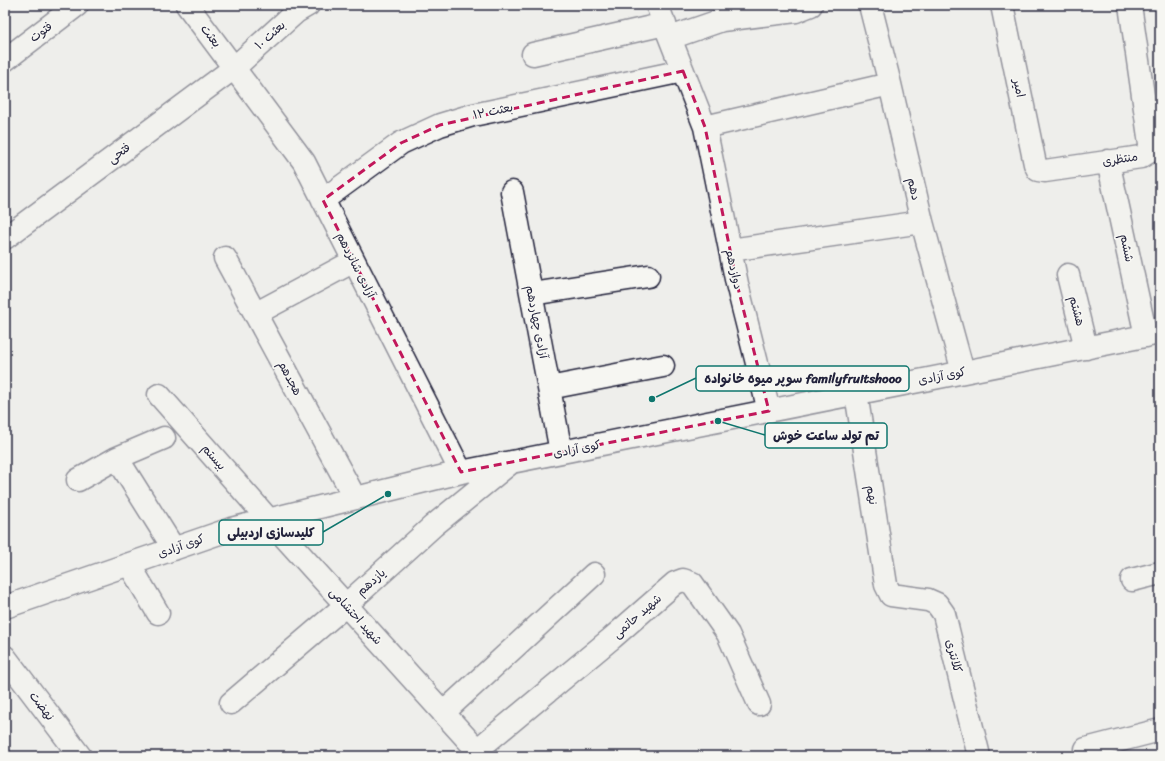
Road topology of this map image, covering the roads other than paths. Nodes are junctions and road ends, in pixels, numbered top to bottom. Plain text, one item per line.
1 (78, 5) edge
2 (188, 5) edge
3 (308, 5) edge
4 (811, 5) edge
5 (870, 5) edge
6 (1002, 5) edge
7 (1130, 5) edge
8 (664, 22) edge
9 (533, 54) dead end
10 (5, 60) edge
11 (234, 68) junction
12 (683, 71) junction
13 (890, 84) junction
14 (705, 127) junction
15 (1108, 161) junction
16 (1038, 170) joint
17 (512, 192) dead end
18 (323, 200) junction
19 (922, 222) junction
20 (5, 238) edge
21 (730, 250) junction
22 (225, 258) dead end
23 (354, 261) junction
24 (1068, 275) dead end
25 (648, 276) dead end
26 (532, 294) junction
27 (255, 314) junction
28 (1153, 334) edge
29 (1086, 348) junction
30 (663, 366) dead end
31 (963, 372) junction
32 (549, 388) junction
33 (856, 393) junction
34 (159, 395) dead end
35 (769, 411) junction
36 (164, 438) dead end
37 (561, 452) junction
38 (117, 458) junction
39 (512, 462) junction
40 (461, 472) junction
41 (78, 480) dead end
42 (355, 498) junction
43 (269, 520) junction
44 (174, 549) junction
45 (129, 564) junction
46 (1160, 573) edge
47 (594, 574) dead end
48 (1132, 580) dead end
49 (891, 595) joint
50 (346, 604) junction
51 (5, 607) edge
52 (158, 612) dead end
53 (5, 657) edge
54 (231, 702) dead end
55 (759, 704) dead end
56 (443, 713) junction
57 (1160, 730) edge
58 (1086, 749) dead end
59 (481, 753) edge
60 (80, 756) edge
61 (979, 756) edge

1 - 10 street, فتوت
2 - 11 street, بعثت
3 - 11 street, بعثت ۱۰
4 - 8 street
5 - 13 street, دهم
6 - 16 street, امیر
7 - 15 street, منتظری
8 - 9 street
8 - 12 street, دوازدهم
11 - 18 street, آزادی شانزدهم
11 - 20 street, فتحی
12 - 14 street, دوازدهم
12 - 18 street, بعثت ۱۲
13 - 14 street
13 - 19 street, دهم
14 - 21 street, دوازدهم
15 - 16 street, منتظری
15 - 28 street, ششم
17 - 26 street, آزادی چهاردهم
18 - 23 street, آزادی شانزدهم
19 - 21 street
19 - 31 street, دهم
21 - 35 street, دوازدهم
22 - 27 street, هجدهم
23 - 27 street
23 - 40 street, آزادی شانزدهم
24 - 29 street, هشتم
25 - 26 street
26 - 32 street, آزادی چهاردهم
27 - 42 street, هجدهم
28 - 29 street, کوی آزادی
29 - 31 street, کوی آزادی
30 - 32 street
31 - 33 street, کوی آزادی
32 - 37 street, آزادی چهاردهم
33 - 35 street, کوی آزادی
33 - 49 street, نهم
34 - 43 street, بیستم
35 - 37 street, کوی آزادی
36 - 38 street
37 - 39 street, کوی آزادی
38 - 41 street
38 - 44 street
39 - 40 street, کوی آزادی
39 - 50 street, یازدهم
40 - 42 street, کوی آزادی
42 - 43 street, کوی آزادی
43 - 44 street, کوی آزادی
43 - 50 street, شهید احتشامی
44 - 45 street, کوی آزادی
45 - 51 street, کوی آزادی
45 - 52 street
46 - 48 street
47 - 56 street
49 - 61 street, کلانتری
50 - 54 street, یازدهم
50 - 56 street, شهید احتشامی
53 - 60 street, نهضت
55 - 59 street, شهید حاتمی
56 - 59 street, شهید احتشامی
57 - 58 street

